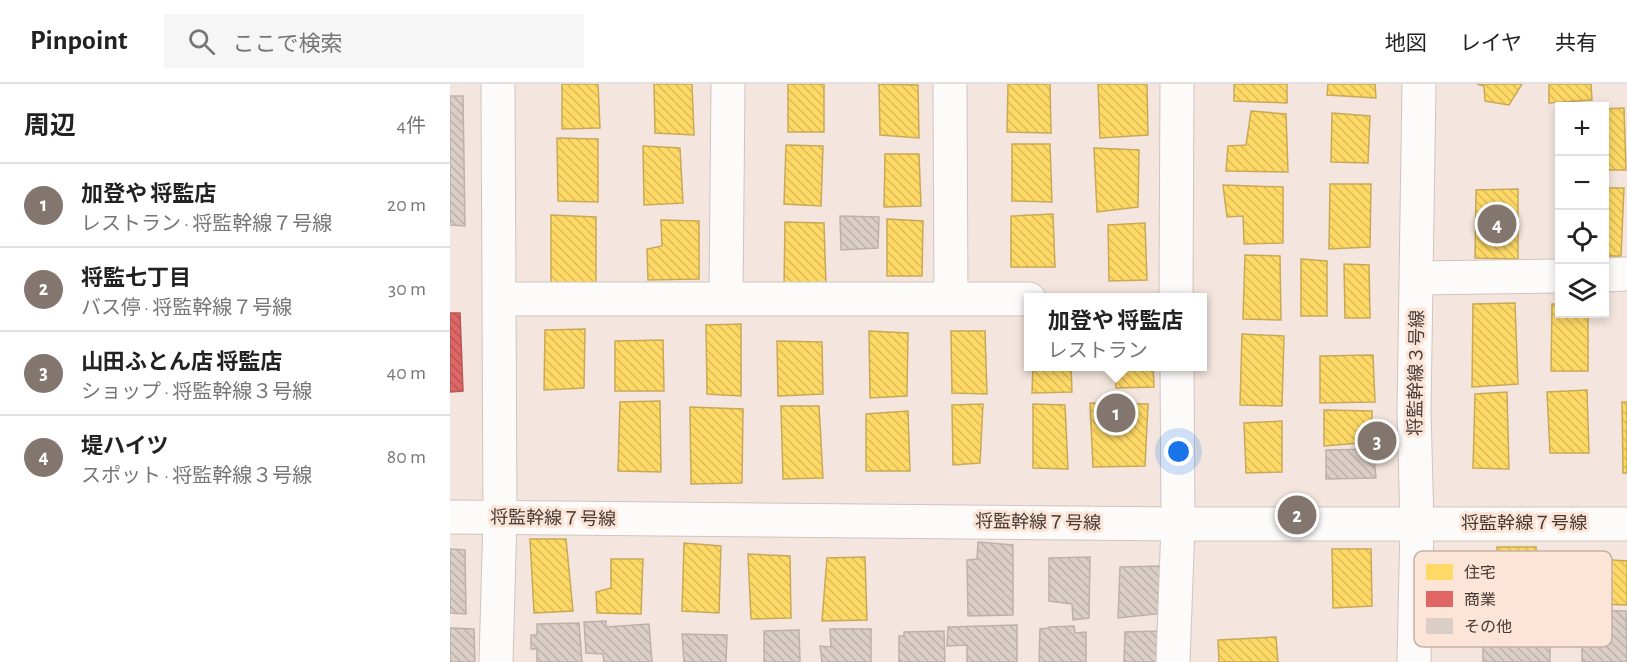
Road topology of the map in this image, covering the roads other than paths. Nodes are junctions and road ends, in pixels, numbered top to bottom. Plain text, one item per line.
1 (498, 84) edge
2 (728, 84) edge
3 (950, 84) edge
4 (1177, 84) edge
5 (1419, 84) edge
6 (1627, 274) edge
7 (1609, 275) edge
8 (1555, 276) edge
9 (1417, 279) junction
10 (1176, 293) edge
11 (951, 298) junction
12 (499, 299) junction
13 (726, 299) junction
14 (1024, 299) edge
15 (1177, 371) edge
16 (450, 517) edge
17 (500, 517) junction
18 (1417, 523) junction
19 (1178, 524) junction
20 (1627, 524) edge
21 (1416, 551) edge
22 (1414, 647) edge
23 (496, 662) edge
24 (1173, 662) edge
25 (1414, 662) edge

1 - 12 street
2 - 13 street
3 - 11 street
4 - 10 street
5 - 9 street, 将監幹線３号線
6 - 7 street
8 - 9 street
9 - 18 street, 将監幹線３号線
11 - 13 street
11 - 14 street
12 - 13 street
12 - 17 street
15 - 19 street
16 - 17 street, 将監幹線７号線
17 - 19 street, 将監幹線７号線
17 - 23 street
18 - 19 street, 将監幹線７号線
18 - 20 street, 将監幹線７号線
18 - 21 street, 将監幹線３号線
19 - 24 street
22 - 25 street, 将監幹線３号線

